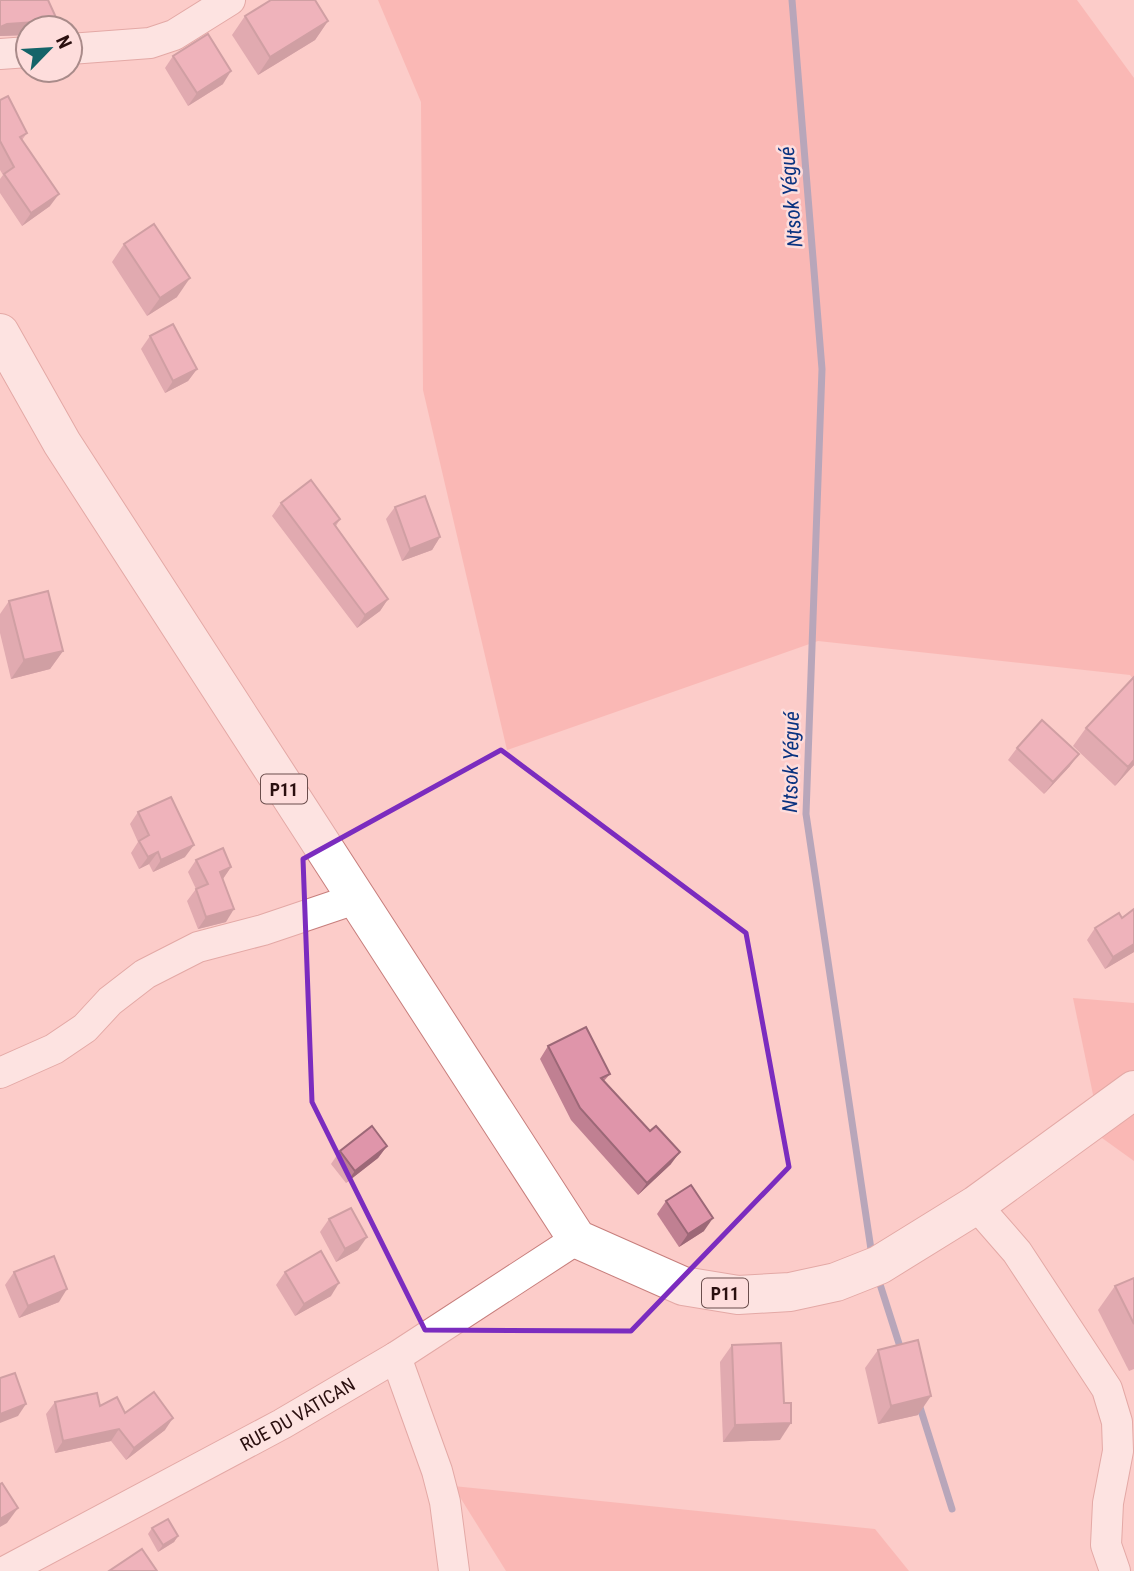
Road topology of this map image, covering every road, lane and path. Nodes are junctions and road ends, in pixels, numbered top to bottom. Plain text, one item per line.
1 (230, 0) edge
2 (84, 48) edge
3 (0, 334) edge
4 (355, 899) junction
5 (0, 1073) edge
6 (1134, 1090) edge
7 (976, 1205) junction
8 (577, 1239) junction
9 (396, 1357) junction
10 (6, 1571) edge
11 (454, 1571) edge
12 (1115, 1571) edge

1 - 2 street
3 - 4 main road, P11
4 - 5 street
4 - 8 main road, P11
6 - 7 main road, P11
7 - 8 main road, P11
7 - 12 street
8 - 9 street, RUE DU VATICAN
9 - 10 street, RUE DU VATICAN
9 - 11 street

